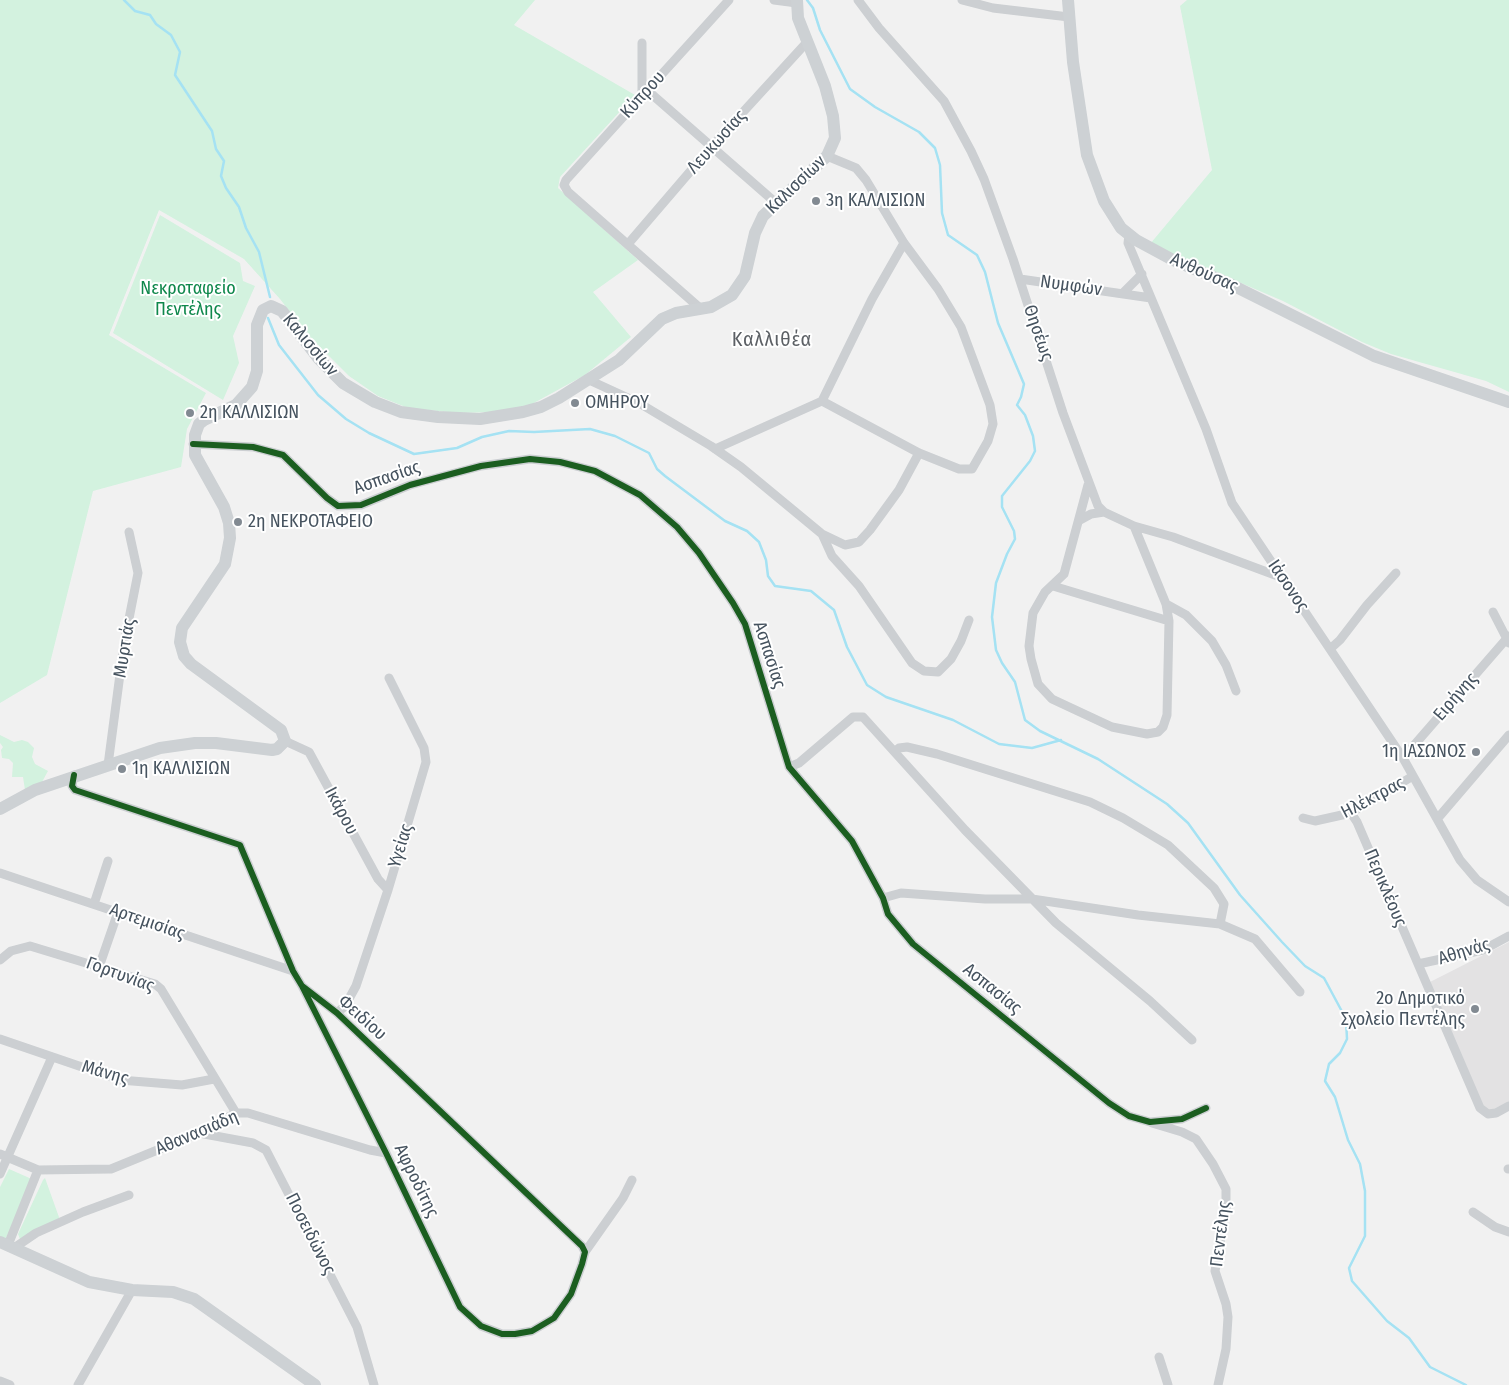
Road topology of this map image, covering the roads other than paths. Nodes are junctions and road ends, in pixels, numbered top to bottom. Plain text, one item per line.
1 (728, 0) edge
2 (774, 0) edge
3 (858, 0) edge
4 (962, 0) edge
5 (1068, 0) edge
6 (797, 1) edge
7 (1069, 17) junction
8 (808, 41) junction
9 (642, 43) dead end
10 (645, 94) junction
11 (712, 146) junction
12 (827, 156) junction
13 (776, 203) junction
14 (1129, 235) junction
15 (904, 243) junction
16 (628, 244) junction
17 (1142, 274) junction
18 (1020, 279) junction
19 (1123, 293) junction
20 (1151, 298) junction
21 (701, 310) junction
22 (589, 380) junction
23 (822, 401) junction
24 (1509, 402) edge
25 (194, 444) junction
26 (715, 449) junction
27 (919, 453) junction
28 (1088, 485) junction
29 (1104, 512) junction
30 (1080, 520) junction
31 (1134, 526) junction
32 (129, 532) dead end
33 (822, 534) junction
34 (1396, 574) dead end
35 (1283, 578) junction
36 (1053, 586) junction
37 (1166, 604) junction
38 (1493, 612) dead end
39 (969, 620) dead end
40 (1169, 621) junction
41 (1508, 639) edge
42 (1330, 648) junction
43 (389, 678) dead end
44 (1236, 691) dead end
45 (1509, 735) edge
46 (285, 741) junction
47 (895, 751) junction
48 (1403, 758) junction
49 (108, 765) junction
50 (789, 767) junction
51 (74, 776) junction
52 (1413, 776) junction
53 (0, 809) edge
54 (1351, 813) junction
55 (1303, 818) dead end
56 (1438, 818) junction
57 (108, 861) dead end
58 (0, 873) edge
59 (388, 890) junction
60 (883, 898) junction
61 (1032, 899) junction
62 (1509, 902) edge
63 (94, 904) junction
64 (118, 912) junction
65 (1220, 924) junction
66 (1509, 936) edge
67 (0, 960) edge
68 (1418, 964) junction
69 (99, 967) junction
70 (293, 971) junction
71 (302, 986) junction
72 (1300, 992) dead end
73 (337, 1013) junction
74 (0, 1039) edge
75 (1192, 1040) dead end
76 (52, 1057) junction
77 (214, 1080) junction
78 (1509, 1106) edge
79 (1206, 1108) dead end
80 (236, 1113) junction
81 (1150, 1122) junction
82 (198, 1133) junction
83 (386, 1152) junction
84 (4, 1156) edge
85 (38, 1170) junction
86 (0, 1174) edge
87 (632, 1180) dead end
88 (129, 1196) dead end
89 (1473, 1212) dead end
90 (1509, 1232) edge
91 (7, 1245) edge
92 (584, 1252) junction
93 (132, 1290) junction
94 (1159, 1357) dead end
95 (0, 1381) edge
96 (10, 1385) edge
97 (78, 1385) edge
98 (315, 1385) edge
99 (374, 1385) edge
100 (1168, 1385) edge
101 (1218, 1385) edge

1 - 10 street, Κύπρου
2 - 6 street
3 - 18 street, Θησέως
4 - 7 street
5 - 7 main road, Ανθούσας
6 - 8 main road, Καλισσίων
7 - 14 main road, Ανθούσας
8 - 11 street, Λευκωσίας
8 - 12 main road, Καλισσίων
9 - 10 street
10 - 11 street
10 - 16 street, Κύπρου
11 - 13 street
11 - 16 street, Λευκωσίας
12 - 13 main road, Καλισσίων
12 - 15 street
13 - 21 main road, Καλισσίων
14 - 17 street, Ιάσονος
14 - 24 main road, Ανθούσας
15 - 23 street
15 - 27 street
16 - 21 street
17 - 19 street, Νυμφών
17 - 20 street, Ιάσονος
18 - 19 street, Νυμφών
18 - 28 street, Θησέως
19 - 20 street, Νυμφών
20 - 35 street, Ιάσονος
21 - 22 main road, Καλισσίων
22 - 25 main road, Καλισσίων
22 - 26 street
23 - 26 street
23 - 27 street
25 - 46 main road
25 - 50 street, Ασπασίας
26 - 33 street
27 - 33 street
28 - 29 street, Θησέως
28 - 30 street
29 - 30 street
29 - 31 street
30 - 36 street
31 - 35 street
31 - 37 street
32 - 49 street, Μυρτιάς
33 - 39 street
34 - 42 street
35 - 42 street, Ιάσονος
36 - 40 street
36 - 40 street
37 - 40 street
37 - 44 street
38 - 41 street
41 - 48 street, Ειρήνης
42 - 48 street, Ιάσονος
43 - 59 street, Υγείας
45 - 56 street
46 - 49 main road
46 - 59 street, Ικάρου
47 - 50 street
47 - 61 street
47 - 65 street
48 - 52 street, Ιάσονος
49 - 51 main road
50 - 60 street, Ασπασίας
51 - 53 main road
51 - 70 street, Φειδίου
52 - 54 street, Ηλέκτρας
52 - 56 street, Ιάσονος
54 - 55 street, Ηλέκτρας
54 - 68 street, Περικλέους
56 - 62 street, Ιάσονος
57 - 63 street
58 - 63 street, Αρτεμισίας
59 - 73 street, Υγείας
60 - 61 street
60 - 81 street, Ασπασίας
61 - 65 street
61 - 75 street
63 - 64 street, Αρτεμισίας
64 - 69 street
64 - 70 street, Αρτεμισίας
65 - 72 street
66 - 68 street, Αθηνάς
67 - 69 street, Γορτυνίας
68 - 78 street, Περικλέους
69 - 77 street, Γορτυνίας
70 - 71 street, Φειδίου
71 - 73 street, Φειδίου
71 - 83 street, Αφροδίτης
73 - 92 street, Φειδίου
74 - 76 street, Μάνης
76 - 77 street, Μάνης
76 - 84 street
77 - 80 street, Γορτυνίας
79 - 81 street, Ασπασίας
80 - 82 street, Αθανασιάδη
80 - 83 street, Αθανασιάδη
81 - 101 street, Πεντέλης
82 - 85 street, Αθανασιάδη
82 - 99 street, Ποσειδώνος
83 - 92 street, Αφροδίτης
84 - 85 street, Αθανασιάδη
84 - 86 street
85 - 91 street
87 - 92 street
88 - 91 street
89 - 90 street
91 - 93 main road
93 - 97 street
93 - 98 main road
94 - 100 street
95 - 96 street

